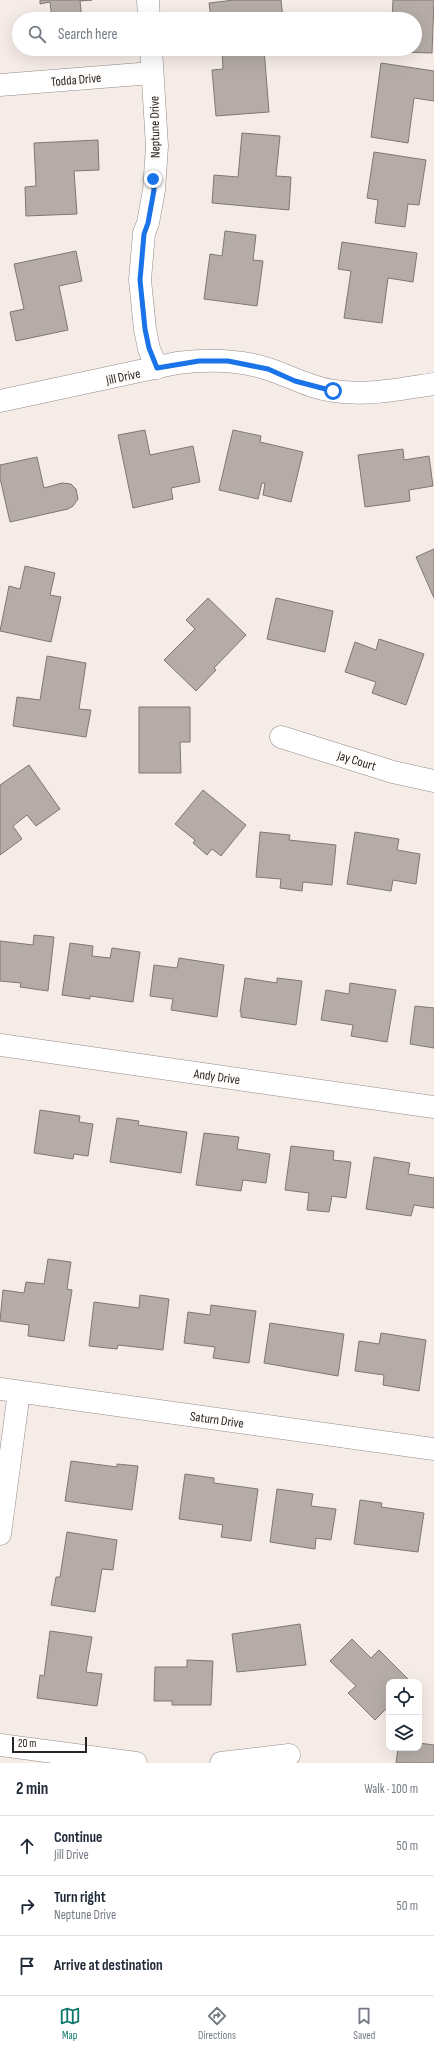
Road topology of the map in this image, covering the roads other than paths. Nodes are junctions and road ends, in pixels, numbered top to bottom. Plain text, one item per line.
1 (148, 0) edge
2 (149, 12) edge
3 (151, 56) edge
4 (152, 73) junction
5 (0, 85) edge
6 (157, 368) junction
7 (434, 384) edge
8 (0, 401) edge
9 (281, 737) dead end
10 (434, 781) edge
11 (0, 1045) edge
12 (434, 1107) edge
13 (10, 1390) edge
14 (434, 1449) edge
15 (0, 1534) edge
16 (0, 1745) edge
17 (289, 1755) dead end
18 (136, 1763) edge
19 (222, 1763) edge

1 - 2 street
3 - 4 street, Neptune Drive
4 - 5 street, Todda Drive
4 - 6 street, Neptune Drive
6 - 7 street, Jill Drive
6 - 8 street, Jill Drive
9 - 10 street, Jay Court
11 - 12 street, Andy Drive
13 - 14 street, Saturn Drive
13 - 15 street
16 - 18 street
17 - 19 street

